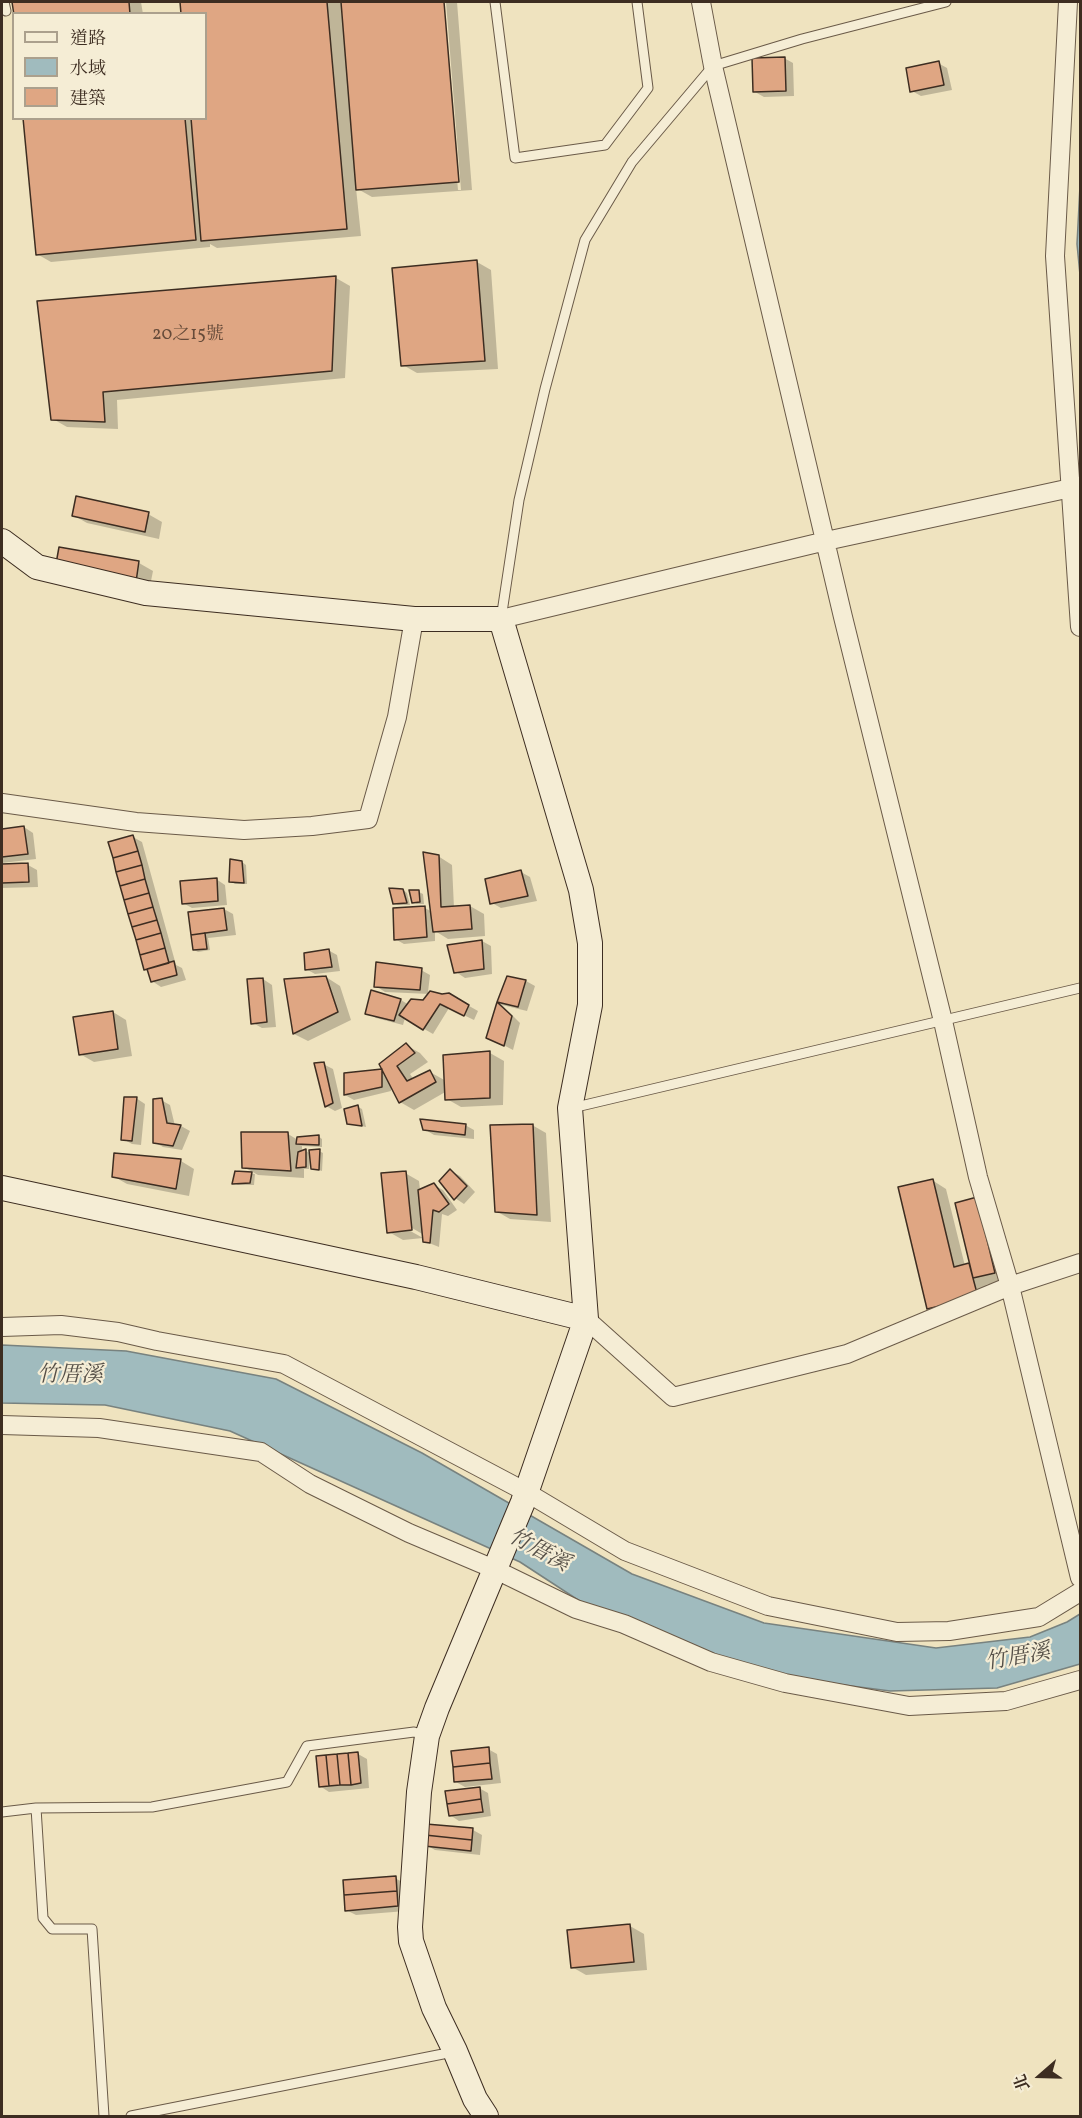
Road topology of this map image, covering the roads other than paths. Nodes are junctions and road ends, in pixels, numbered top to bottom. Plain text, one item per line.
1 (495, 2) edge
2 (637, 2) edge
3 (701, 2) edge
4 (946, 2) edge
5 (1068, 2) edge
6 (713, 66) junction
7 (1075, 488) edge
8 (2, 541) edge
9 (826, 541) junction
10 (414, 619) junction
11 (501, 619) junction
12 (1080, 627) edge
13 (2, 803) edge
14 (1080, 988) edge
15 (943, 1021) junction
16 (570, 1108) junction
17 (2, 1188) edge
18 (1080, 1263) edge
19 (1010, 1286) junction
20 (586, 1319) junction
21 (2, 1327) edge
22 (2, 1425) edge
23 (525, 1497) junction
24 (494, 1569) junction
25 (1080, 1578) edge
26 (1080, 1592) edge
27 (1080, 1680) edge
28 (427, 1736) junction
29 (36, 1808) junction
30 (2, 1812) edge
31 (455, 2051) junction
32 (104, 2116) edge
33 (130, 2116) edge
34 (486, 2116) edge

1 - 2 lane
3 - 6 street
4 - 6 lane
5 - 7 street
6 - 9 street
6 - 11 lane
7 - 9 street
7 - 12 street
8 - 10 street
9 - 11 street
9 - 15 street
10 - 11 street
10 - 13 street
11 - 16 street
14 - 15 lane
15 - 16 lane
15 - 19 street
16 - 20 street
17 - 20 street
18 - 19 street
19 - 20 street
19 - 25 street
20 - 23 street
21 - 23 street
22 - 24 street
23 - 24 street
23 - 26 street
24 - 27 street
24 - 28 street
28 - 29 lane
28 - 31 street
29 - 30 lane
29 - 32 lane
31 - 33 lane
31 - 34 street

